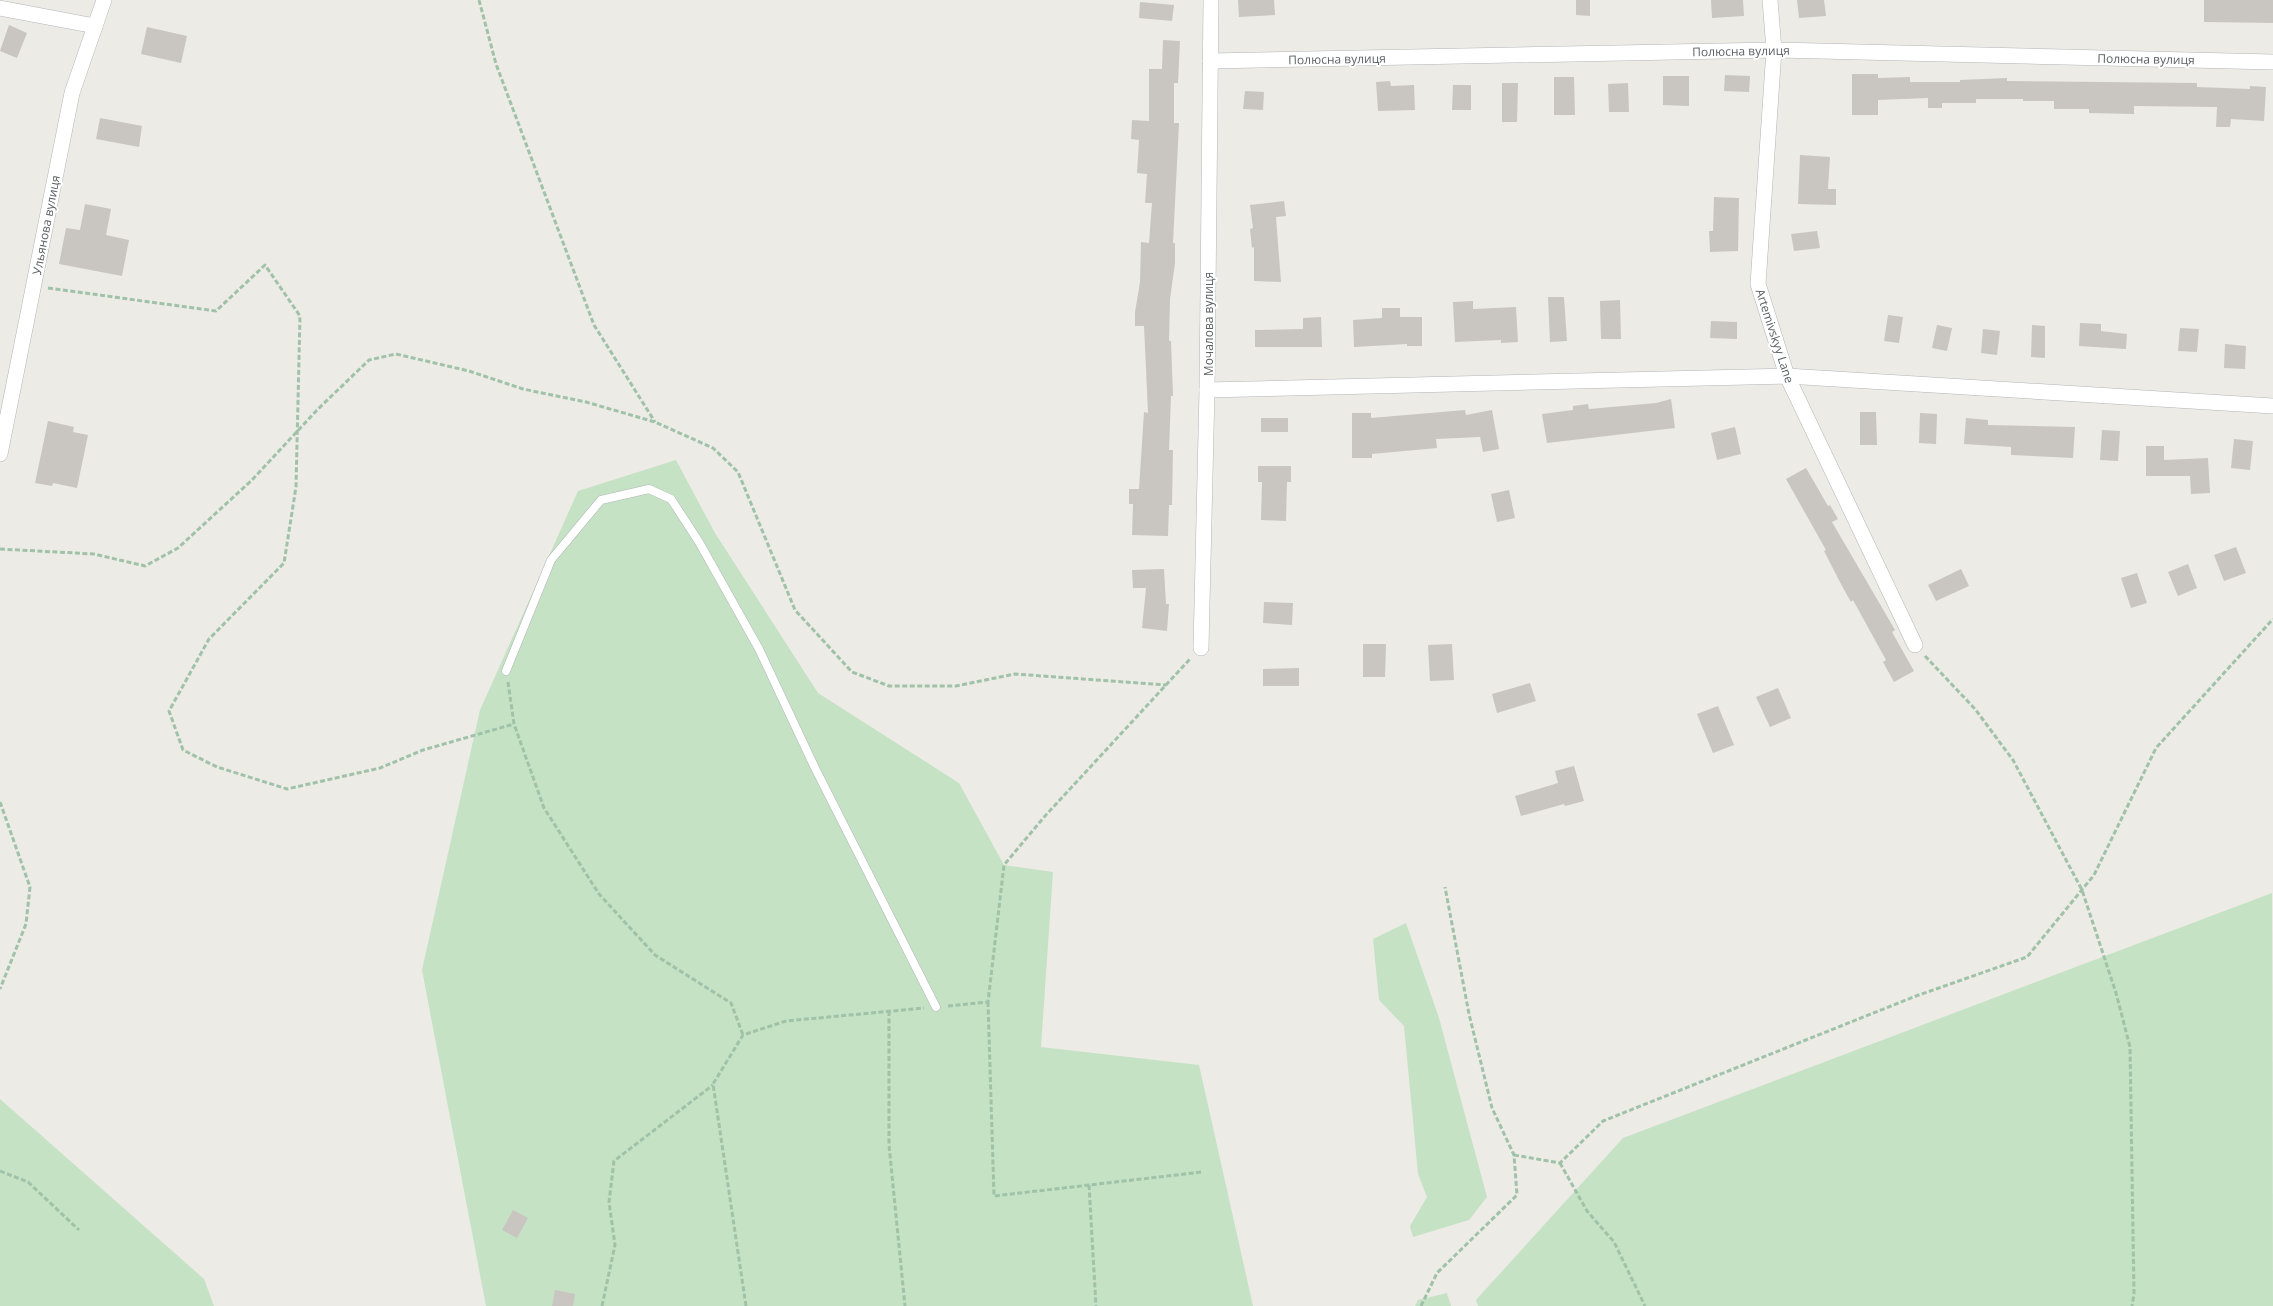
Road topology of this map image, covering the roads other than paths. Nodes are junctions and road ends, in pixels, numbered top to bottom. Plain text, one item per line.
1 (104, 0) edge
2 (1211, 0) edge
3 (1770, 0) edge
4 (0, 8) edge
5 (95, 26) junction
6 (1774, 50) junction
7 (1210, 61) junction
8 (2273, 62) edge
9 (1787, 376) junction
10 (1207, 390) junction
11 (2273, 406) edge
12 (0, 454) edge
13 (1915, 645) road end
14 (1201, 648) dead end
15 (506, 671) road end
16 (936, 1007) dead end

1 - 5 street, Ульянова вулиця
2 - 7 street, Мочалова вулиця
3 - 6 street, Artemivskyy Lane
4 - 5 street
5 - 12 street, Ульянова вулиця
6 - 7 street, Полюсна вулиця
6 - 8 street, Полюсна вулиця
6 - 9 street, Artemivskyy Lane
7 - 10 street, Мочалова вулиця
9 - 10 street
9 - 11 street
9 - 13 street, Artemivskyy Lane
10 - 14 street, Мочалова вулиця
15 - 16 lane

